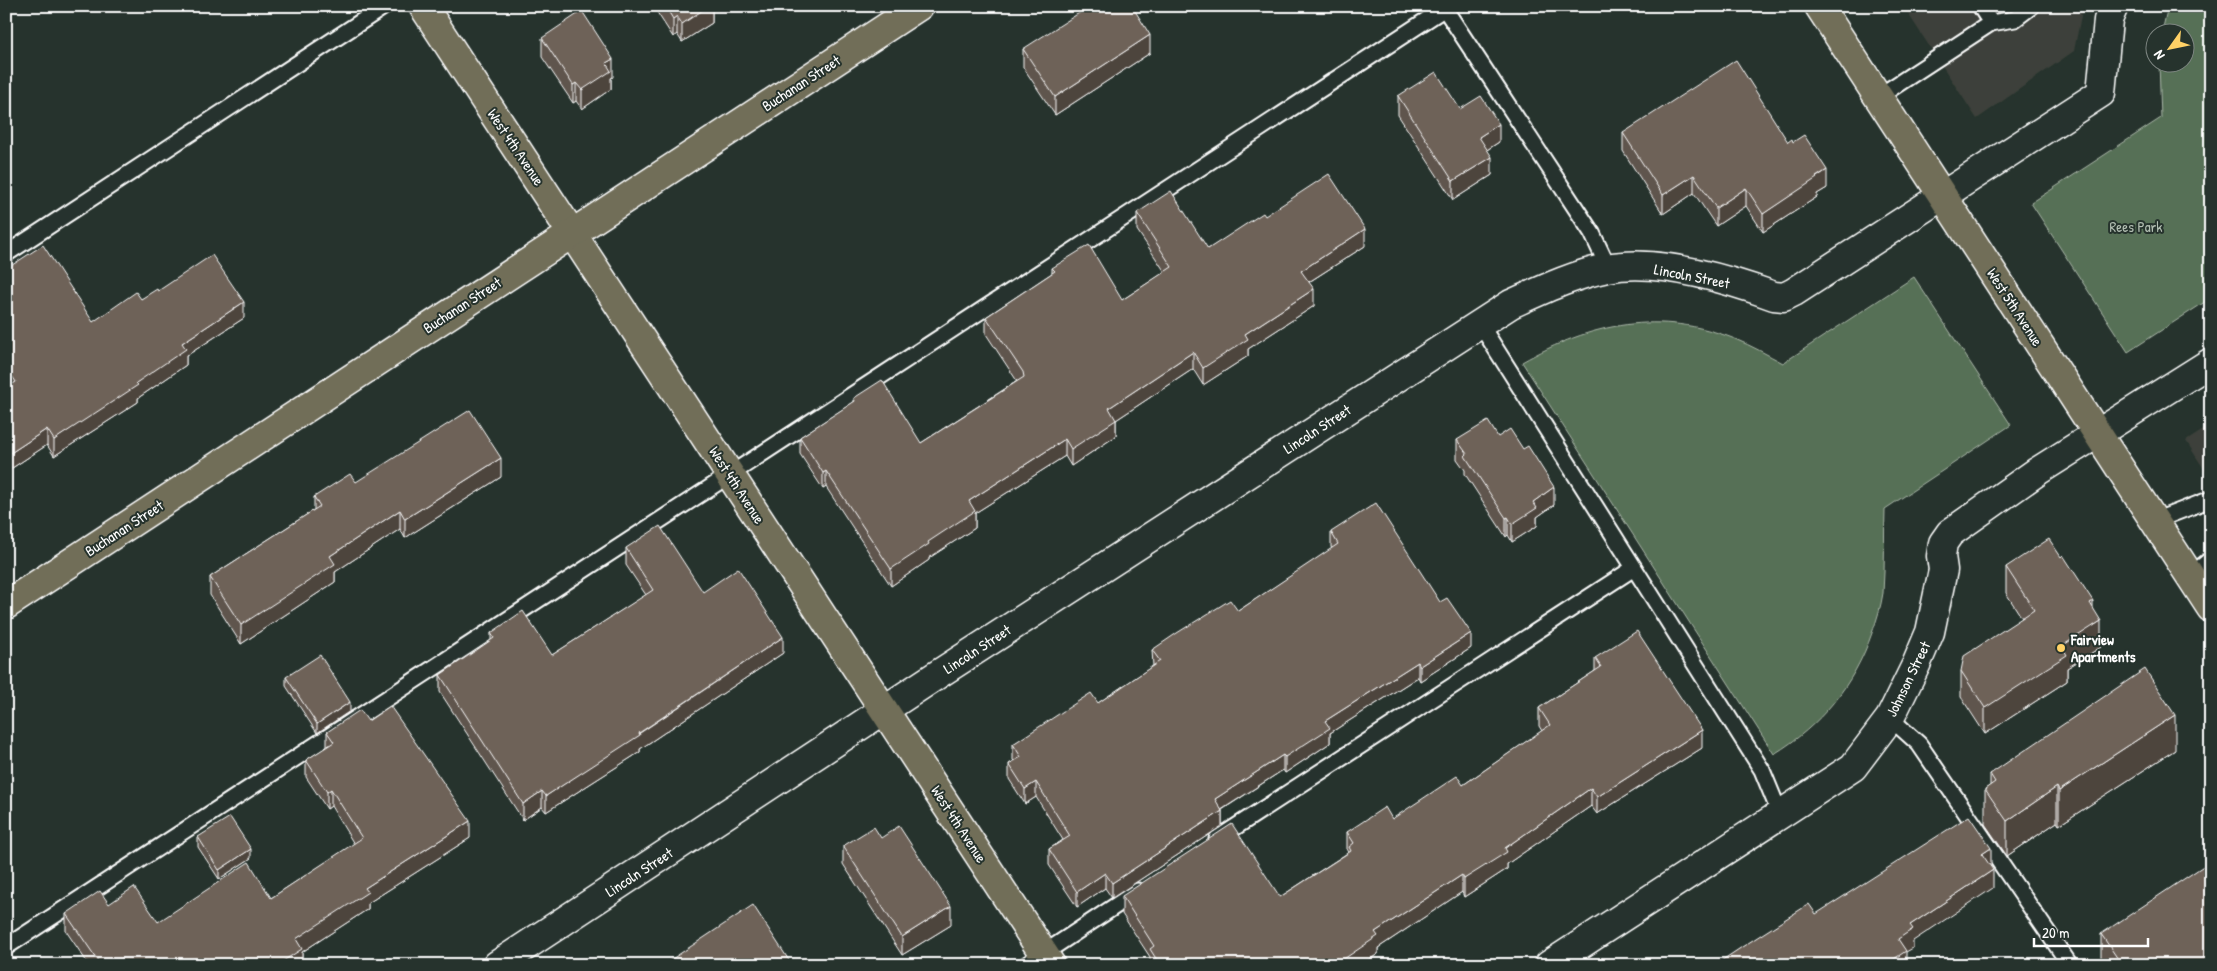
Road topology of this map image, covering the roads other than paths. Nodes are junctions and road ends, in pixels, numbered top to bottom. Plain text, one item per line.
1 (385, 6) edge
2 (423, 6) edge
3 (919, 6) edge
4 (1819, 6) edge
5 (1980, 6) edge
6 (2032, 6) edge
7 (2114, 6) edge
8 (1444, 7) edge
9 (1991, 23) junction
10 (1878, 97) junction
11 (1942, 196) junction
12 (572, 232) junction
13 (6, 254) edge
14 (1608, 268) junction
15 (1480, 324) junction
16 (2211, 362) edge
17 (2097, 433) junction
18 (730, 474) junction
19 (2211, 499) edge
20 (2154, 521) junction
21 (2211, 559) edge
22 (1634, 568) junction
23 (2190, 576) junction
24 (6, 605) edge
25 (2211, 608) edge
26 (885, 710) junction
27 (1890, 718) junction
28 (1780, 814) junction
29 (1202, 850) edge
30 (1151, 882) edge
31 (6, 947) edge
32 (1040, 961) edge
33 (2068, 964) edge
34 (497, 965) edge
35 (1549, 965) edge

1 - 13 lane
2 - 12 main road, West 4th Avenue
3 - 12 main road, Buchanan Street
4 - 10 main road, West 5th Avenue
5 - 9 lane
6 - 9 lane
7 - 11 street, Lincoln Street
8 - 14 lane
8 - 18 lane
9 - 10 lane
10 - 11 main road, West 5th Avenue
11 - 14 street, Lincoln Street
11 - 17 main road, West 5th Avenue
12 - 18 main road, West 4th Avenue
12 - 24 main road, Buchanan Street
14 - 15 street, Lincoln Street
15 - 22 lane
15 - 26 street, Lincoln Street
16 - 17 street, Johnson Street
17 - 20 main road, West 5th Avenue
17 - 27 street, Johnson Street
18 - 26 main road, West 4th Avenue
18 - 31 lane
19 - 20 lane
20 - 23 main road, West 5th Avenue
21 - 23 lane
22 - 28 lane
22 - 29 lane
23 - 25 main road, West 5th Avenue
26 - 32 main road, West 4th Avenue
26 - 34 street, Lincoln Street
27 - 28 street, Johnson Street
27 - 33 lane
28 - 35 street, Johnson Street
30 - 32 lane

